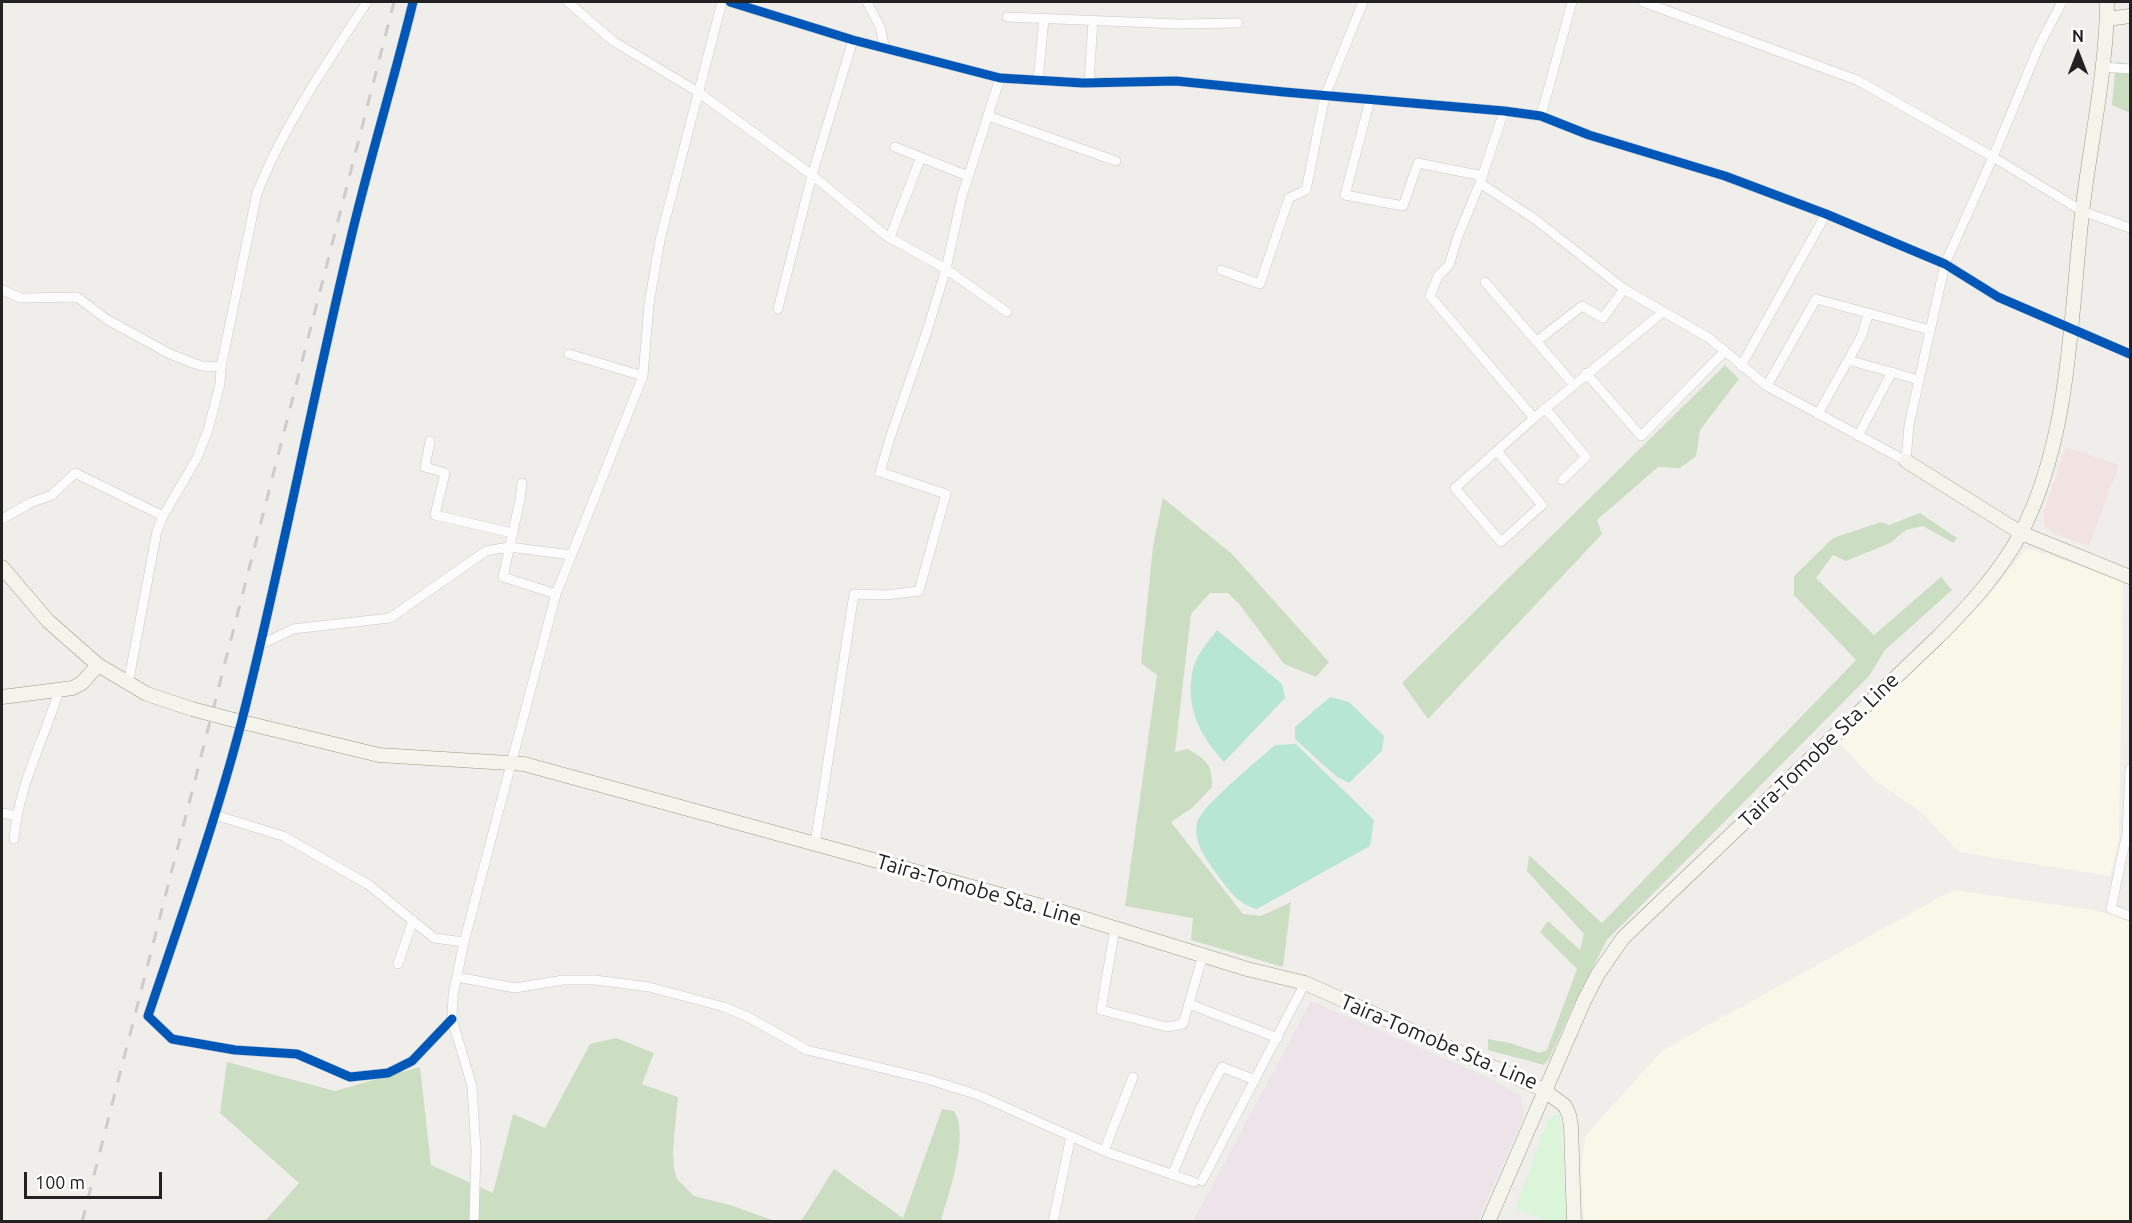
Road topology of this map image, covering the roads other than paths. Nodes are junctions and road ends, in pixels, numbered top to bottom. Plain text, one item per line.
1 (367, 2) edge
2 (412, 2) edge
3 (568, 2) edge
4 (722, 2) edge
5 (730, 2) edge
6 (867, 2) edge
7 (1363, 2) edge
8 (1572, 2) edge
9 (1643, 2) edge
10 (2062, 2) edge
11 (2106, 2) edge
12 (2130, 16) edge
13 (1007, 17) dead end
14 (1044, 19) junction
15 (2107, 19) junction
16 (1092, 21) junction
17 (1238, 24) dead end
18 (853, 40) junction
19 (885, 48) junction
20 (2102, 66) junction
21 (2130, 69) edge
22 (1000, 78) junction
23 (1038, 81) junction
24 (1089, 83) junction
25 (698, 92) junction
26 (1325, 96) junction
27 (1370, 100) junction
28 (1504, 111) junction
29 (988, 116) junction
30 (1541, 116) junction
31 (895, 147) dead end
32 (921, 157) junction
33 (1993, 157) junction
34 (1116, 161) dead end
35 (812, 176) junction
36 (968, 176) junction
37 (1481, 180) junction
38 (2082, 211) junction
39 (1826, 214) junction
40 (2130, 228) edge
41 (890, 237) junction
42 (1945, 264) junction
43 (946, 268) junction
44 (1221, 270) dead end
45 (1485, 282) dead end
46 (1624, 289) junction
47 (2, 290) edge
48 (778, 309) dead end
49 (1006, 312) dead end
50 (1663, 312) junction
51 (1869, 313) junction
52 (2070, 327) junction
53 (1930, 330) junction
54 (1537, 341) junction
55 (1725, 351) junction
56 (569, 354) dead end
57 (2130, 354) edge
58 (1848, 360) junction
59 (1741, 366) junction
60 (221, 367) junction
61 (1892, 372) junction
62 (1586, 373) junction
63 (643, 376) junction
64 (1919, 380) junction
65 (1573, 384) junction
66 (1767, 386) junction
67 (1545, 408) junction
68 (1818, 414) junction
69 (1534, 418) junction
70 (1858, 436) junction
71 (430, 441) dead end
72 (1497, 451) junction
73 (1906, 461) junction
74 (1562, 480) dead end
75 (522, 483) dead end
76 (163, 516) junction
77 (2, 519) edge
78 (512, 533) junction
79 (2021, 533) junction
80 (509, 547) junction
81 (571, 555) junction
82 (2, 567) edge
83 (2130, 577) edge
84 (556, 594) junction
85 (260, 645) junction
86 (98, 665) junction
87 (128, 684) junction
88 (59, 690) junction
89 (2, 697) edge
90 (238, 721) junction
91 (511, 763) junction
92 (2130, 769) edge
93 (2129, 809) edge
94 (2, 813) edge
95 (215, 815) junction
96 (16, 816) junction
97 (2129, 832) edge
98 (14, 839) dead end
99 (816, 844) junction
100 (2130, 916) edge
101 (413, 920) junction
102 (1115, 928) junction
103 (465, 942) junction
104 (1203, 955) junction
105 (398, 964) dead end
106 (457, 977) junction
107 (1305, 983) junction
108 (1189, 1004) junction
109 (452, 1019) junction
110 (1278, 1038) junction
111 (1133, 1077) dead end
112 (1255, 1080) junction
113 (1544, 1090) junction
114 (1071, 1136) junction
115 (1104, 1151) junction
116 (1172, 1175) junction
117 (474, 1221) edge
118 (1053, 1221) edge
119 (1488, 1221) edge
120 (1574, 1221) edge

1 - 60 street
2 - 85 street
3 - 25 street
4 - 25 street
5 - 18 street
6 - 19 street
7 - 26 street
8 - 30 street
9 - 33 street
10 - 33 street
11 - 15 main road, Taira-Tomobe Sta. Line
12 - 15 main road
13 - 14 street
14 - 16 street
14 - 23 street
15 - 20 main road, Taira-Tomobe Sta. Line
16 - 17 street
16 - 24 street
18 - 19 street
18 - 35 street
19 - 22 street
20 - 21 street
20 - 38 main road, Taira-Tomobe Sta. Line
22 - 23 street
22 - 29 street
23 - 24 street
24 - 26 street
25 - 35 street
25 - 63 street
26 - 27 street
26 - 44 street
27 - 28 street
27 - 37 street
28 - 30 street
28 - 37 street
29 - 34 street
29 - 36 street
30 - 39 street
31 - 32 street
32 - 36 street
32 - 41 street
33 - 38 street
33 - 42 street
35 - 41 street
35 - 48 street
36 - 43 street
37 - 46 street
37 - 69 street
38 - 40 street
38 - 52 main road, Taira-Tomobe Sta. Line
39 - 42 street
39 - 59 street
41 - 43 street
42 - 52 street
42 - 53 street
43 - 49 street
43 - 99 street
45 - 54 street
46 - 50 street
46 - 54 street
47 - 60 street
50 - 55 street
50 - 62 street
51 - 53 street
51 - 58 street
51 - 66 street
52 - 57 street
52 - 79 main road, Taira-Tomobe Sta. Line
53 - 64 street
54 - 65 street
55 - 59 street
55 - 62 street
56 - 63 street
58 - 61 street
58 - 68 street
59 - 66 street
60 - 76 street
61 - 64 street
61 - 70 street
62 - 65 street
63 - 81 street
64 - 73 street
65 - 67 street
66 - 68 street
67 - 69 street
67 - 74 street
68 - 70 street
69 - 72 street
70 - 73 street
71 - 78 street
72 - 72 street
73 - 79 main road
75 - 78 street
76 - 77 street
76 - 87 street
78 - 80 street
79 - 83 main road
79 - 113 main road, Taira-Tomobe Sta. Line
80 - 81 street
80 - 84 street
80 - 85 street
81 - 84 street
82 - 86 main road, Taira-Tomobe Sta. Line
84 - 91 street
85 - 90 street
86 - 87 main road, Taira-Tomobe Sta. Line
86 - 88 main road
87 - 90 main road, Taira-Tomobe Sta. Line, bridge
88 - 89 main road
88 - 96 street
90 - 91 main road, Taira-Tomobe Sta. Line
90 - 95 street
91 - 99 main road, Taira-Tomobe Sta. Line
91 - 103 street
92 - 93 street
93 - 97 street
94 - 96 street
95 - 101 street
95 - 109 street
96 - 98 street
97 - 100 street
99 - 102 main road, Taira-Tomobe Sta. Line
101 - 103 street
101 - 105 street
102 - 104 main road, Taira-Tomobe Sta. Line
102 - 108 street
103 - 106 street
104 - 107 main road, Taira-Tomobe Sta. Line
104 - 108 street
106 - 109 street
106 - 114 street
107 - 110 street
107 - 113 main road, Taira-Tomobe Sta. Line
108 - 110 street
109 - 117 street
110 - 112 street
111 - 115 street
112 - 116 street
112 - 116 street
113 - 119 main road
113 - 120 main road
114 - 115 street
114 - 118 street
115 - 116 street

